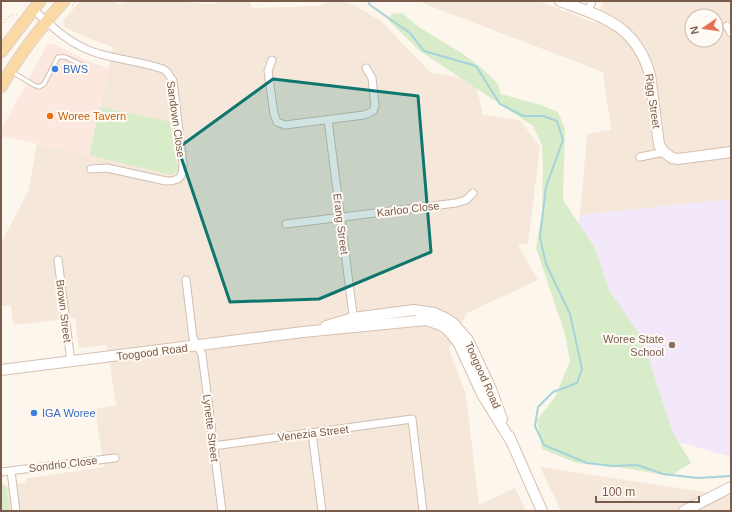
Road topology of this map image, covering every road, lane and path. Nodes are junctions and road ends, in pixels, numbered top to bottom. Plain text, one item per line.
1 (6, 1) edge
2 (64, 1) edge
3 (560, 1) edge
4 (592, 1) edge
5 (1, 4) edge
6 (35, 7) edge
7 (588, 11) junction
8 (46, 21) junction
9 (1, 26) edge
10 (1, 52) edge
11 (272, 60) dead end
12 (82, 65) dead end
13 (366, 68) dead end
14 (11, 71) junction
15 (1, 88) edge
16 (328, 120) junction
17 (664, 152) junction
18 (731, 152) edge
19 (640, 157) dead end
20 (91, 169) dead end
21 (473, 193) dead end
22 (340, 218) junction
23 (286, 224) dead end
24 (58, 260) dead end
25 (186, 280) dead end
26 (354, 323) junction
27 (197, 346) junction
28 (71, 362) junction
29 (1, 370) edge
30 (312, 433) junction
31 (213, 446) junction
32 (115, 458) dead end
33 (11, 471) junction
34 (1, 472) edge
35 (526, 475) junction
36 (729, 488) edge
37 (542, 508) edge
38 (16, 511) edge
39 (222, 511) edge
40 (322, 511) edge
41 (423, 511) edge
42 (550, 511) edge
43 (684, 511) edge

1 - 5 path
2 - 8 main road
3 - 7 street, Rigg Street
4 - 7 street
6 - 8 street, Sandown Close
6 - 9 path
6 - 10 main road
7 - 17 street, Rigg Street
8 - 14 main road
8 - 20 street, Sandown Close
11 - 16 street
12 - 14 lane
13 - 16 street
14 - 15 main road
16 - 22 street, Erang Street
17 - 18 street
17 - 19 street
21 - 22 street, Karloo Close
22 - 23 street, Karloo Close
22 - 26 street, Erang Street
24 - 28 street, Brown Street
25 - 27 street, Lynette Street
26 - 27 street, Toogood Road
26 - 35 street, Toogood Road
27 - 28 street, Toogood Road
27 - 31 street, Lynette Street
28 - 29 street, Toogood Road
30 - 31 street, Venezia Street
30 - 40 street
30 - 41 street, Venezia Street
31 - 39 street, Lynette Street
32 - 33 street, Sondrio Close
33 - 34 street, Sondrio Close
33 - 38 street
35 - 37 street, Toogood Road
35 - 42 street
36 - 43 street

